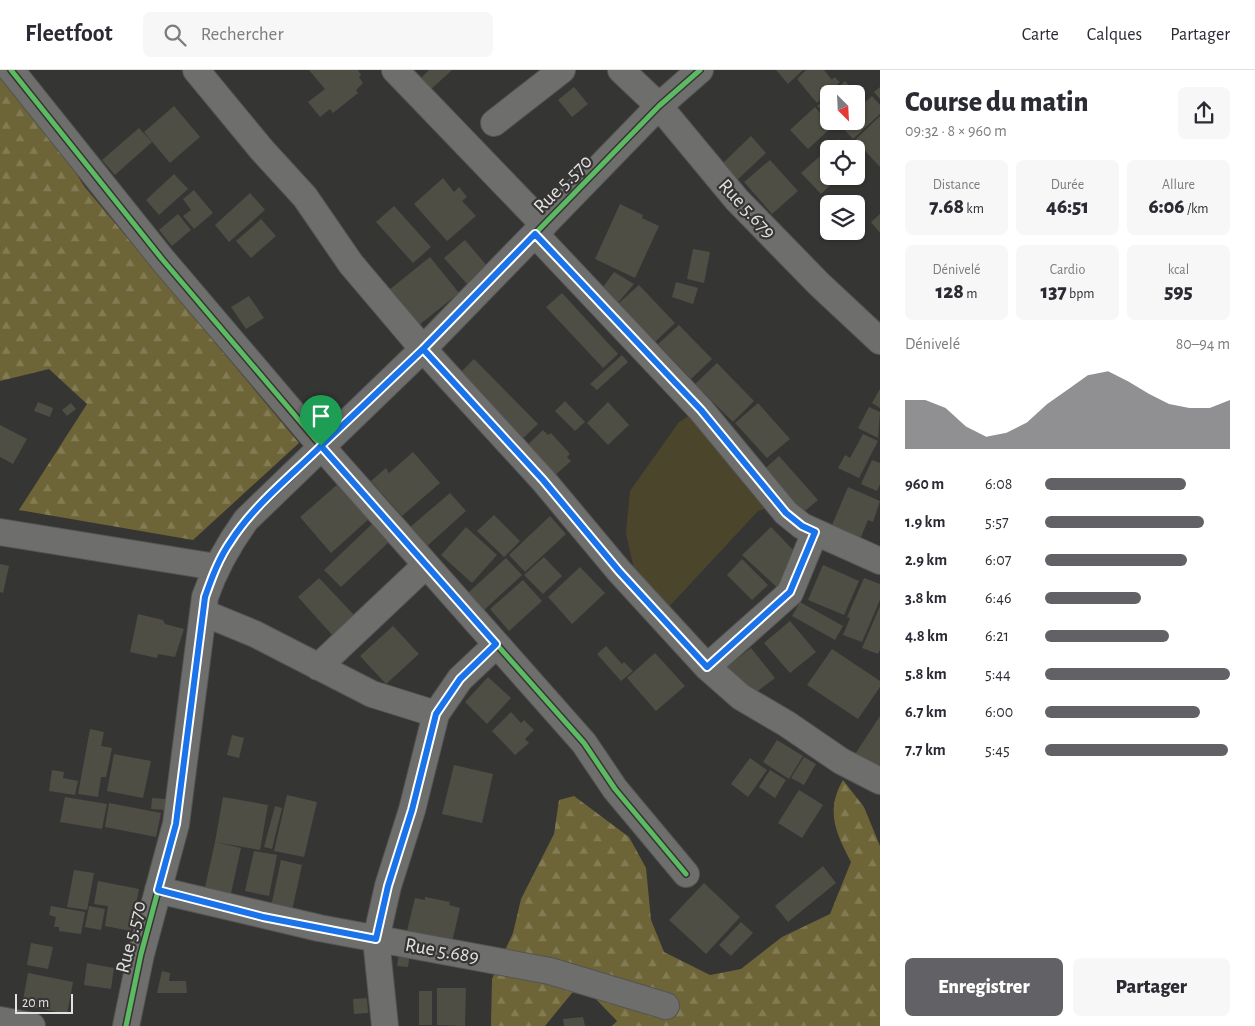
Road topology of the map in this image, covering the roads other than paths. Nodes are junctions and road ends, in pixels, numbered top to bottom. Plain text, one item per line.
1 (11, 70) edge
2 (196, 70) edge
3 (396, 70) edge
4 (562, 70) edge
5 (621, 70) edge
6 (700, 70) edge
7 (659, 106) junction
8 (494, 123) dead end
9 (539, 229) junction
10 (880, 342) edge
11 (423, 349) junction
12 (321, 446) junction
13 (0, 532) edge
14 (815, 532) junction
15 (880, 561) edge
16 (426, 564) junction
17 (216, 567) junction
18 (204, 613) junction
19 (496, 644) junction
20 (318, 667) junction
21 (707, 667) junction
22 (436, 714) junction
23 (880, 781) edge
24 (686, 874) dead end
25 (158, 890) junction
26 (376, 939) junction
27 (666, 1006) dead end
28 (0, 1020) edge
29 (32, 1026) edge
30 (126, 1026) edge
31 (385, 1026) edge

1 - 12 street
2 - 11 street
3 - 9 street
4 - 8 street
5 - 7 street, Rue 5.679
6 - 7 street, Rue 5.570
7 - 9 street, Rue 5.570
7 - 10 street, Rue 5.679
9 - 11 street, Rue 5.570
9 - 14 street
11 - 12 street, Rue 5.570
11 - 21 street
12 - 16 street
12 - 17 street, Rue 5.570
13 - 17 street
14 - 15 street
14 - 21 street
16 - 19 street
16 - 20 street
17 - 18 street, Rue 5.570
18 - 20 street
18 - 25 street, Rue 5.570
19 - 22 street
19 - 24 street
20 - 22 street
21 - 23 street
22 - 26 street
25 - 26 street, Rue 5.689
25 - 30 street, Rue 5.570
26 - 27 street, Rue 5.689
26 - 31 street
28 - 29 street

